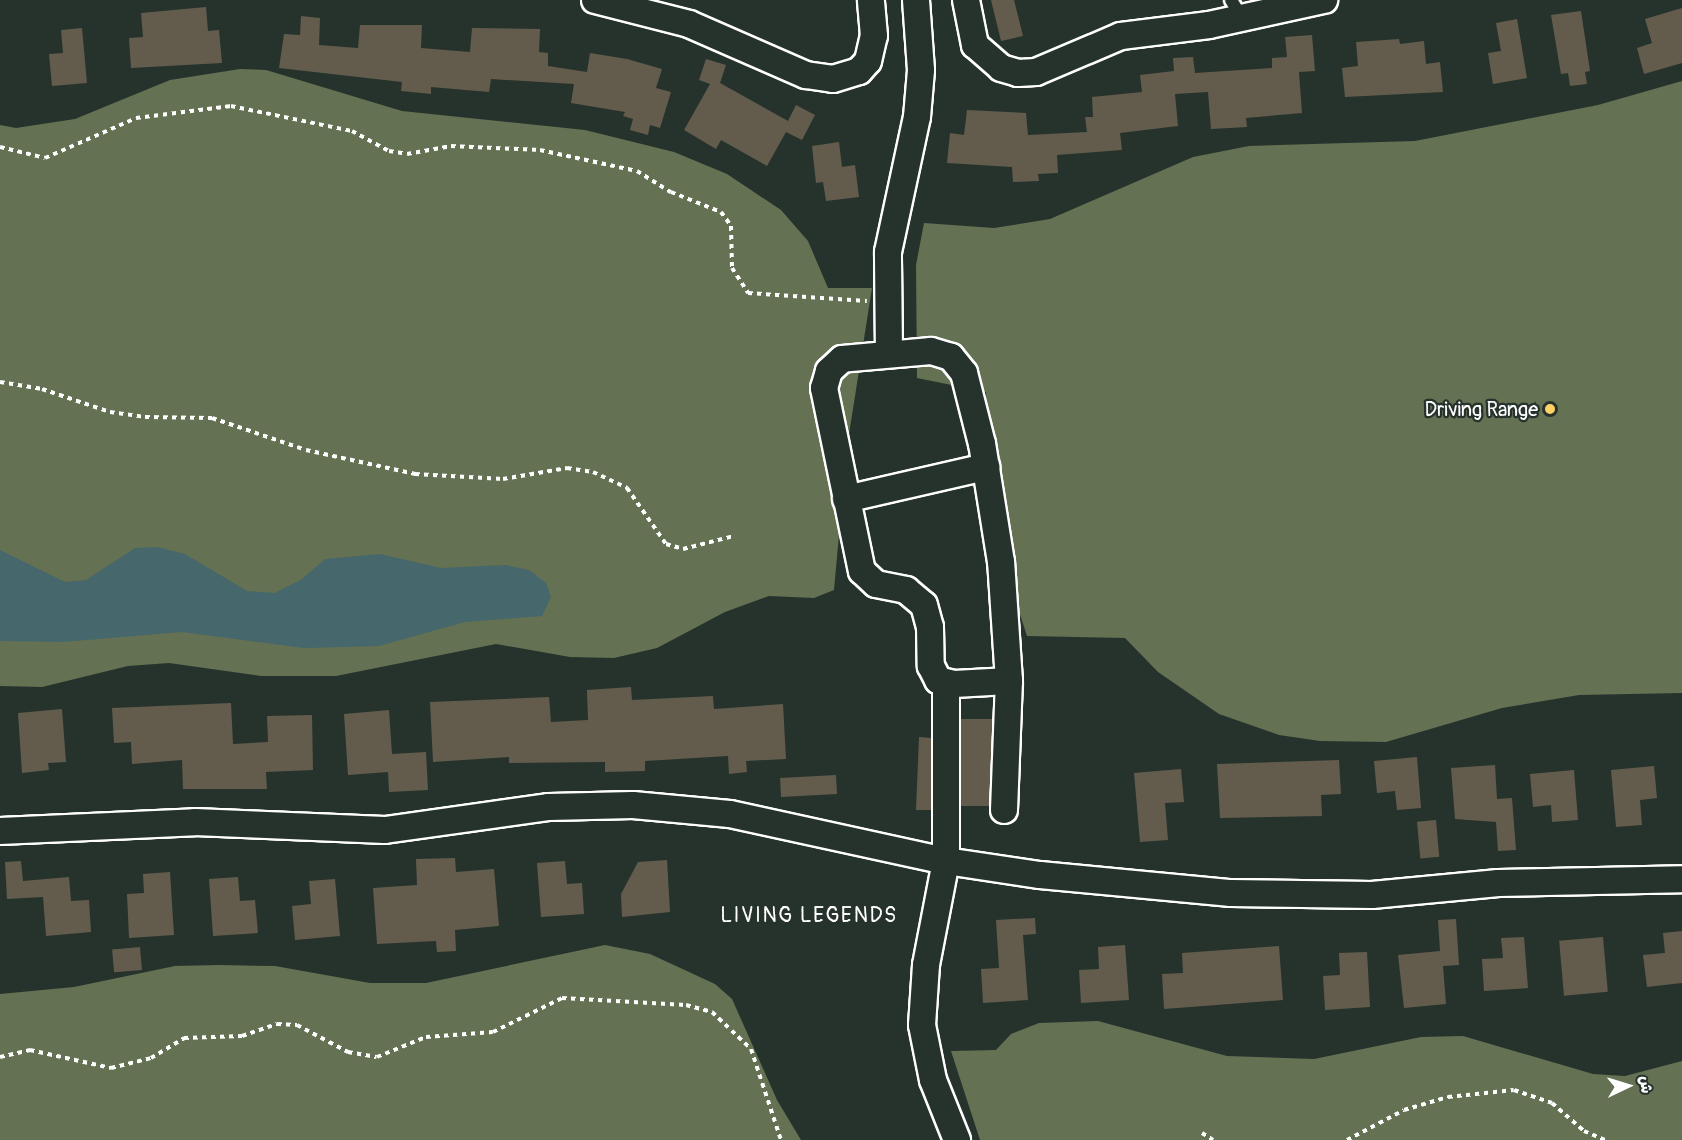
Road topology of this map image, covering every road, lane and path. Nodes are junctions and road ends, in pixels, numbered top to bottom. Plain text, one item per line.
1 (595, 0) edge
2 (871, 0) edge
3 (916, 0) edge
4 (966, 0) edge
5 (1324, 0) edge
6 (1237, 9) edge
7 (0, 147) edge
8 (887, 302) junction
9 (889, 354) junction
10 (0, 382) edge
11 (986, 467) junction
12 (846, 500) junction
13 (734, 536) dead end
14 (1009, 681) junction
15 (946, 683) junction
16 (1004, 810) dead end
17 (0, 831) edge
18 (946, 861) junction
19 (1682, 879) edge
20 (0, 1057) edge
21 (1202, 1133) dead end
22 (781, 1140) edge
23 (957, 1140) edge
24 (1213, 1140) edge
25 (1347, 1140) edge
26 (1605, 1140) edge

1 - 2 street
3 - 8 street
4 - 6 street
5 - 6 street
7 - 8 path
8 - 9 street
9 - 11 street
9 - 12 street
10 - 13 path
11 - 12 street
11 - 14 street
12 - 15 street
14 - 15 street
14 - 16 street
15 - 18 street
17 - 18 street
18 - 19 street
18 - 23 street
20 - 22 path
21 - 24 path
25 - 26 path

